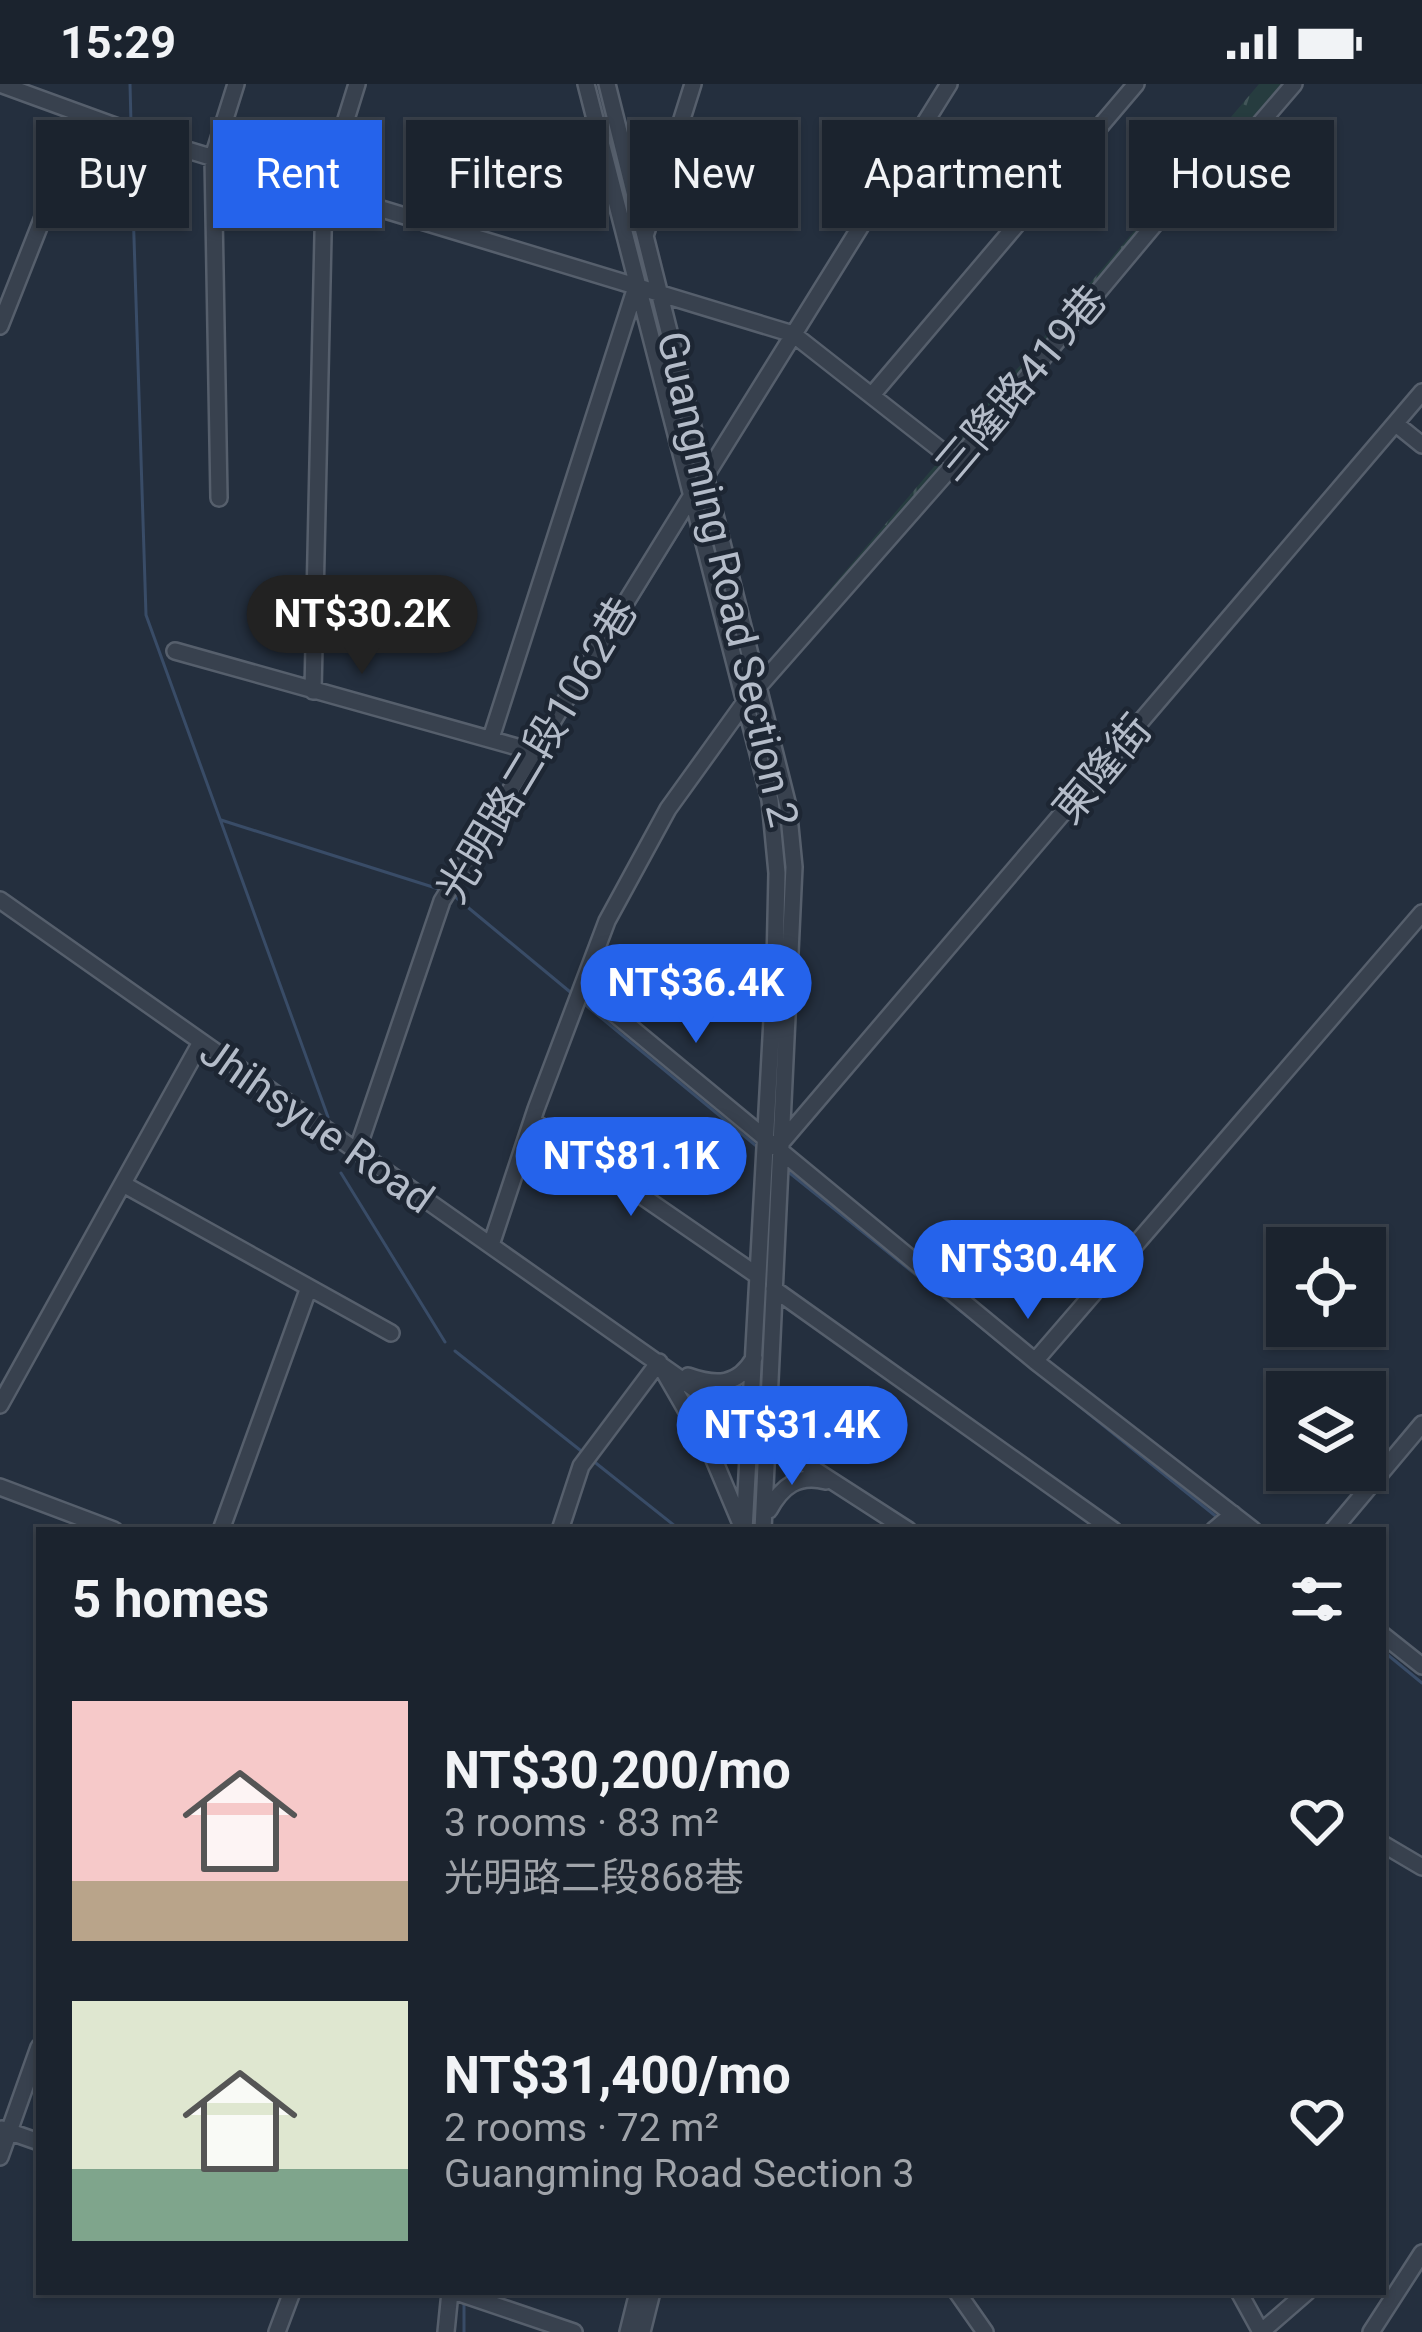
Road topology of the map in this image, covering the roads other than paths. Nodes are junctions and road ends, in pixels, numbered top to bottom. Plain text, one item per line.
1 (0, 84) edge
2 (236, 84) edge
3 (357, 84) edge
4 (586, 84) edge
5 (607, 84) edge
6 (693, 84) edge
7 (949, 84) edge
8 (1136, 84) edge
9 (1294, 84) edge
10 (83, 116) junction
11 (225, 120) edge
12 (346, 120) edge
13 (213, 157) edge
14 (382, 208) edge
15 (214, 228) edge
16 (323, 228) edge
17 (645, 236) junction
18 (648, 291) junction
19 (0, 326) edge
20 (796, 337) junction
21 (1422, 392) edge
22 (872, 395) junction
23 (1396, 424) junction
24 (1422, 445) edge
25 (956, 462) junction
26 (705, 477) junction
27 (692, 495) junction
28 (219, 498) dead end
29 (175, 651) dead end
30 (313, 691) junction
31 (753, 693) junction
32 (491, 738) junction
33 (535, 752) junction
34 (0, 900) edge
35 (1422, 913) edge
36 (582, 987) junction
37 (200, 1044) junction
38 (533, 1120) junction
39 (775, 1144) junction
40 (357, 1150) junction
41 (123, 1184) junction
42 (491, 1245) junction
43 (758, 1276) junction
44 (774, 1289) junction
45 (308, 1290) junction
46 (392, 1333) dead end
47 (756, 1351) junction
48 (1035, 1361) junction
49 (658, 1362) junction
50 (0, 1405) edge
51 (1422, 1424) edge
52 (753, 1430) junction
53 (771, 1441) junction
54 (838, 1484) junction
55 (0, 1487) edge
56 (1224, 1522) edge
57 (106, 1527) edge
58 (222, 1527) edge
59 (561, 1527) edge
60 (742, 1527) edge
61 (743, 1527) edge
62 (763, 1527) edge
63 (764, 1527) edge
64 (903, 1527) edge
65 (1109, 1527) edge
66 (1336, 1527) edge
67 (1386, 1637) edge
68 (1422, 1666) edge
69 (1386, 1846) edge
70 (1422, 1867) edge
71 (36, 2054) edge
72 (5, 2130) edge
73 (36, 2141) edge
74 (0, 2157) edge
75 (1422, 2253) edge
76 (291, 2295) edge
77 (452, 2295) edge
78 (462, 2295) edge
79 (637, 2295) edge
80 (651, 2295) edge
81 (959, 2295) edge
82 (1245, 2295) edge
83 (1304, 2295) edge
84 (277, 2332) edge
85 (446, 2332) edge
86 (574, 2332) edge
87 (628, 2332) edge
88 (642, 2332) edge
89 (986, 2332) edge
90 (1261, 2332) edge
91 (1371, 2332) edge

1 - 10 street
2 - 11 street
3 - 12 street
4 - 18 street, Guangming Road Section 2
5 - 17 street, Guangming Road Section 2
6 - 17 street
7 - 20 street
8 - 22 street
9 - 25 street, 三隆路419巷
10 - 13 street
10 - 19 street
14 - 18 street
15 - 28 street
16 - 30 street
17 - 18 street, Guangming Road Section 2
18 - 20 street
18 - 26 street, Guangming Road Section 2
18 - 27 street, Guangming Road Section 2
18 - 32 street
20 - 22 street
20 - 26 street
21 - 23 street, 東隆街
22 - 25 street
23 - 24 street
23 - 39 street, 東隆街
25 - 31 street, 三隆路419巷
26 - 31 street, Guangming Road Section 2
27 - 31 street, Guangming Road Section 2
27 - 33 street, 光明路二段1062巷
29 - 30 street
30 - 32 street
31 - 36 street, 三隆路419巷
31 - 39 street, Guangming Road Section 2
32 - 33 street
33 - 40 street, 光明路二段1062巷
34 - 37 street, Jhihsyue Road
35 - 48 street
36 - 38 street, 三隆路419巷
36 - 39 street
37 - 40 street, Jhihsyue Road
37 - 41 street
38 - 42 street, 三隆路419巷
38 - 43 street
39 - 43 street, Guangming Road Section 2
39 - 44 street, Guangming Road Section 2
39 - 48 street
40 - 42 street, Jhihsyue Road
41 - 45 street
41 - 50 street
42 - 49 street, Jhihsyue Road
43 - 47 street, Guangming Road Section 2
44 - 53 street, Guangming Road Section 2
44 - 65 street
45 - 46 street
45 - 58 street
47 - 49 street
47 - 52 street, Guangming Road Section 2
48 - 56 street
49 - 52 street, Jhihsyue Road
49 - 59 street
49 - 60 street
51 - 66 street
52 - 53 street, Jhihsyue Road
52 - 61 street, Guangming Road Section 2
53 - 54 street, Jhihsyue Road
53 - 62 street, Guangming Road Section 2
54 - 63 street
54 - 64 street, Jhihsyue Road
55 - 57 street
67 - 68 street
69 - 70 street
71 - 72 street
72 - 73 street
72 - 74 street
75 - 91 street
76 - 84 street
77 - 85 street
78 - 86 street
79 - 87 street
80 - 88 street
81 - 89 street
82 - 90 street
83 - 90 street

